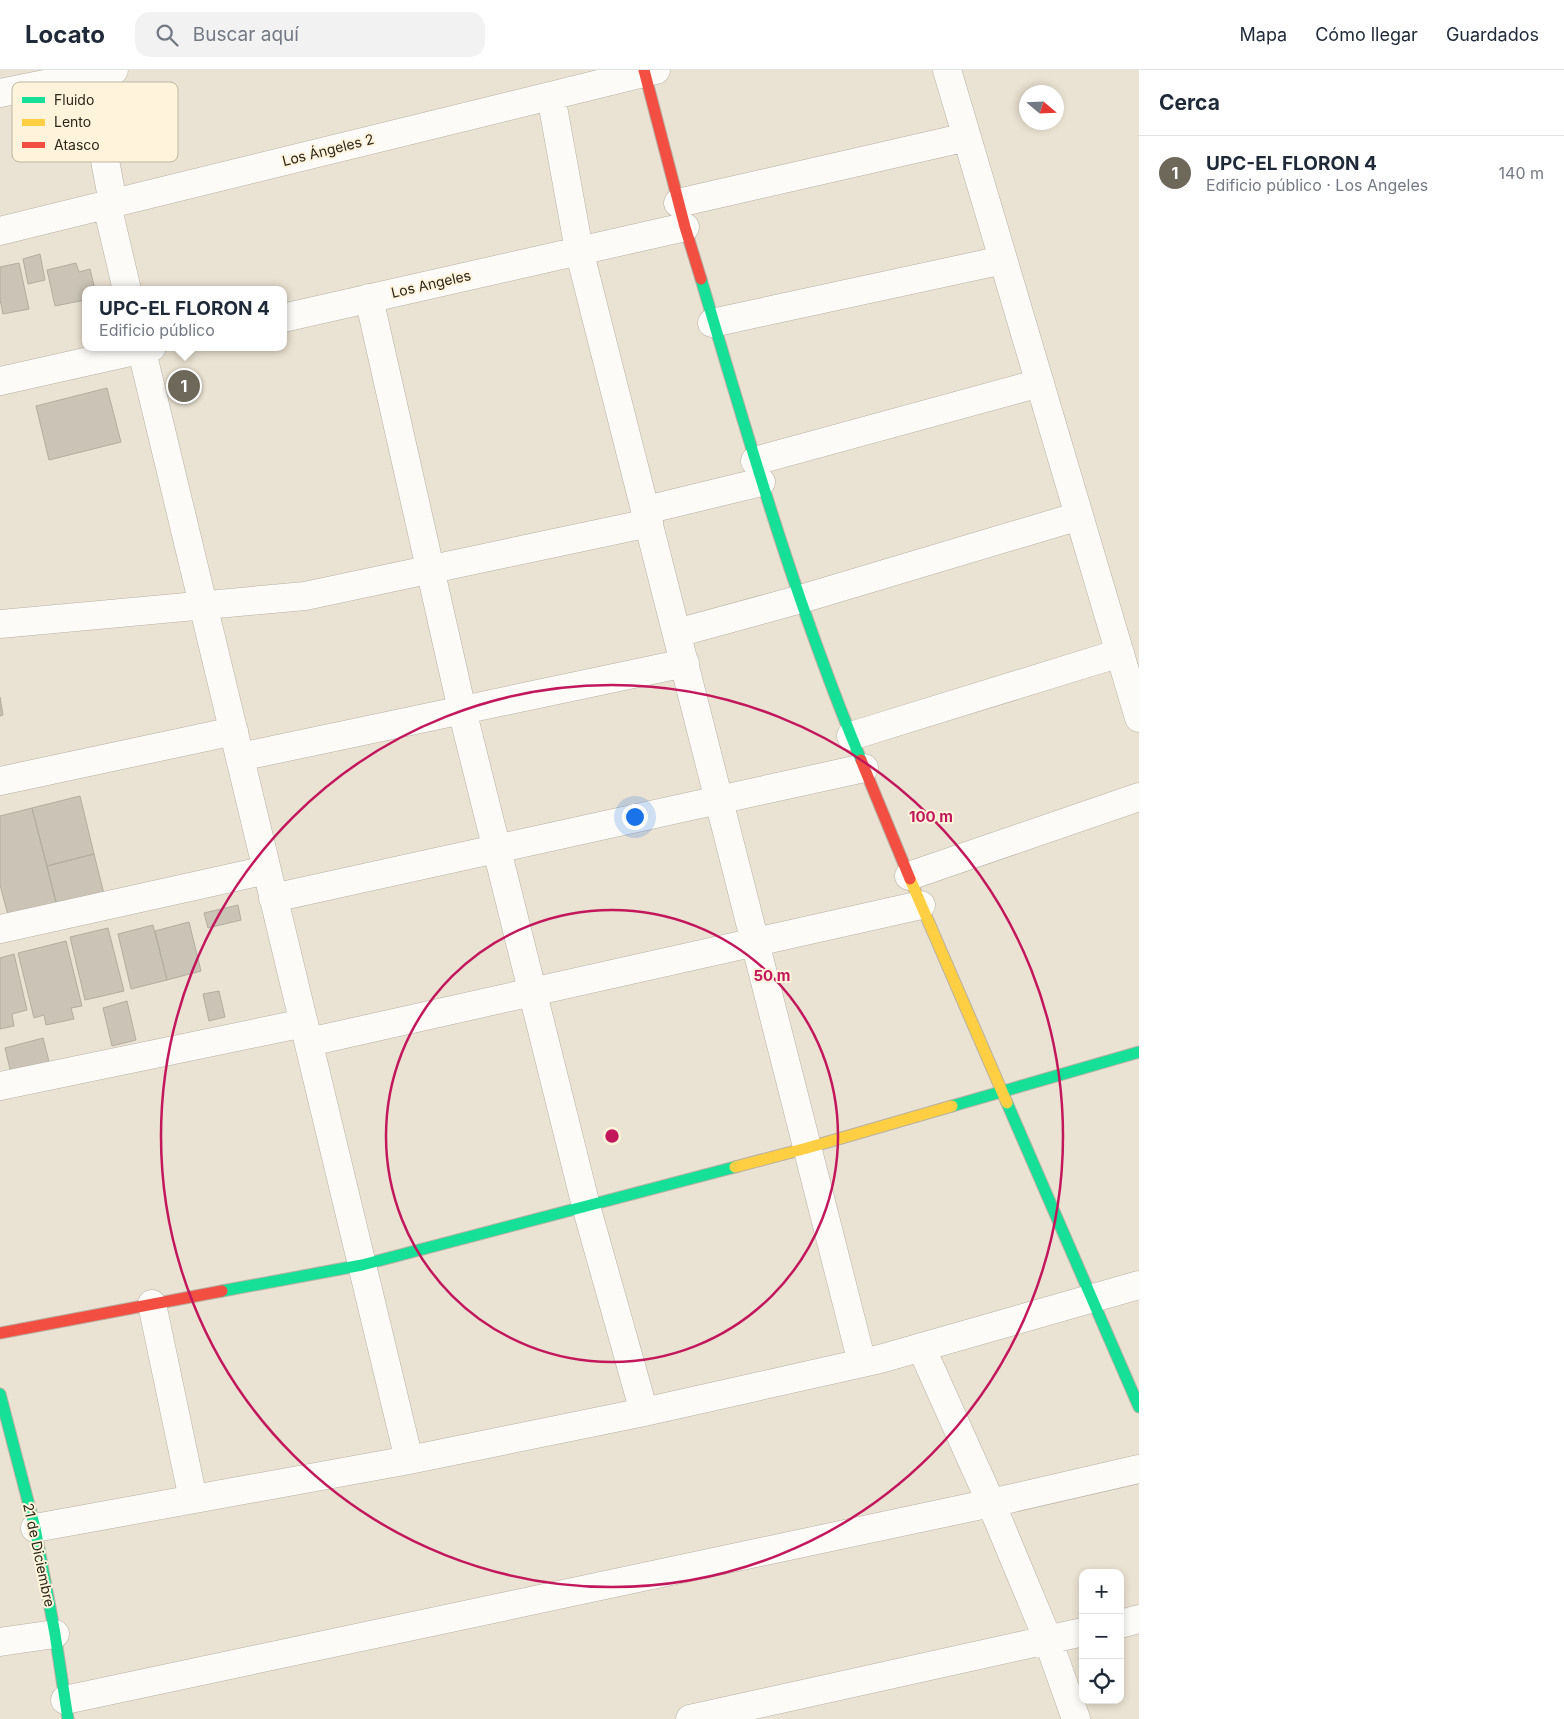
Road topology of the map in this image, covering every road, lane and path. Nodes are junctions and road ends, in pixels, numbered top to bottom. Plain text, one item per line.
1 (947, 70) edge
2 (651, 71) edge
3 (102, 72) edge
4 (53, 82) edge
5 (551, 96) junction
6 (966, 137) junction
7 (107, 162) edge
8 (110, 204) junction
9 (682, 215) junction
10 (0, 231) edge
11 (579, 250) junction
12 (1003, 260) junction
13 (126, 286) edge
14 (370, 298) junction
15 (287, 317) edge
16 (712, 323) junction
17 (132, 351) edge
18 (146, 351) edge
19 (0, 381) edge
20 (1040, 383) junction
21 (758, 472) junction
22 (1079, 516) junction
23 (647, 517) junction
24 (430, 570) junction
25 (801, 599) junction
26 (203, 605) junction
27 (0, 624) edge
28 (676, 633) junction
29 (1120, 653) junction
30 (684, 663) junction
31 (462, 710) junction
32 (1139, 718) edge
33 (851, 736) junction
34 (237, 744) junction
35 (864, 768) junction
36 (0, 781) edge
37 (1139, 797) edge
38 (719, 800) junction
39 (496, 848) junction
40 (267, 870) junction
41 (910, 876) junction
42 (274, 898) junction
43 (921, 905) junction
44 (0, 929) edge
45 (755, 942) junction
46 (532, 992) junction
47 (306, 1033) junction
48 (1139, 1052) edge
49 (0, 1086) edge
50 (1002, 1091) junction
51 (807, 1148) junction
52 (586, 1206) junction
53 (362, 1265) junction
54 (1139, 1285) edge
55 (1092, 1298) junction
56 (152, 1304) junction
57 (0, 1333) edge
58 (920, 1347) junction
59 (862, 1363) junction
60 (0, 1394) edge
61 (1139, 1407) edge
62 (644, 1412) junction
63 (409, 1460) junction
64 (1139, 1469) edge
65 (193, 1499) junction
66 (991, 1503) junction
67 (35, 1528) junction
68 (1139, 1619) edge
69 (1124, 1623) edge
70 (1079, 1633) edge
71 (55, 1634) junction
72 (1048, 1640) junction
73 (0, 1642) edge
74 (66, 1709) edge
75 (690, 1719) edge
76 (1076, 1719) edge

1 - 6 street
2 - 5 street, Los Ángeles 2
2 - 9 street
3 - 4 street
5 - 8 street, Los Ángeles 2
5 - 11 street
6 - 9 street, Los Angeles
6 - 12 street
7 - 8 street
8 - 10 street, Los Ángeles 2
8 - 13 street
9 - 11 street, Los Angeles
9 - 16 street
11 - 14 street, Los Angeles
11 - 23 street
12 - 16 street
12 - 20 street
14 - 15 street, Los Angeles
14 - 24 street
16 - 21 street
17 - 19 street
18 - 26 street
20 - 21 street
20 - 22 street
21 - 23 street
21 - 25 street
22 - 25 street
22 - 29 street
23 - 24 street
23 - 28 street
24 - 26 street
24 - 31 street
25 - 28 street
25 - 33 street
26 - 27 street
26 - 34 street
28 - 30 street
29 - 32 street
29 - 33 street
30 - 31 street
30 - 38 street
31 - 34 street
31 - 39 street
33 - 35 street
34 - 36 street
34 - 40 street
35 - 38 street
35 - 41 street
37 - 41 street
38 - 39 street
38 - 45 street
39 - 42 street
39 - 46 street
40 - 42 street
40 - 44 street
41 - 43 street
42 - 47 street
43 - 45 street
43 - 50 street
45 - 46 street
45 - 51 street
46 - 47 street
46 - 52 street
47 - 49 street
47 - 53 street
48 - 50 street
50 - 51 street
50 - 55 street
51 - 52 street
51 - 59 street
52 - 53 street
52 - 62 street
53 - 56 street
53 - 63 street
54 - 55 street
55 - 58 street
55 - 61 street
56 - 57 street
56 - 65 street
58 - 59 street
58 - 66 street
59 - 62 street
60 - 67 street, 21 de Diciembre
62 - 63 street
63 - 65 street
64 - 66 street
65 - 67 street
66 - 72 street
66 - 74 street
67 - 71 street, 21 de Diciembre
68 - 69 street
70 - 72 street
71 - 73 street
71 - 74 street, 21 de Diciembre
72 - 75 street
72 - 76 street

